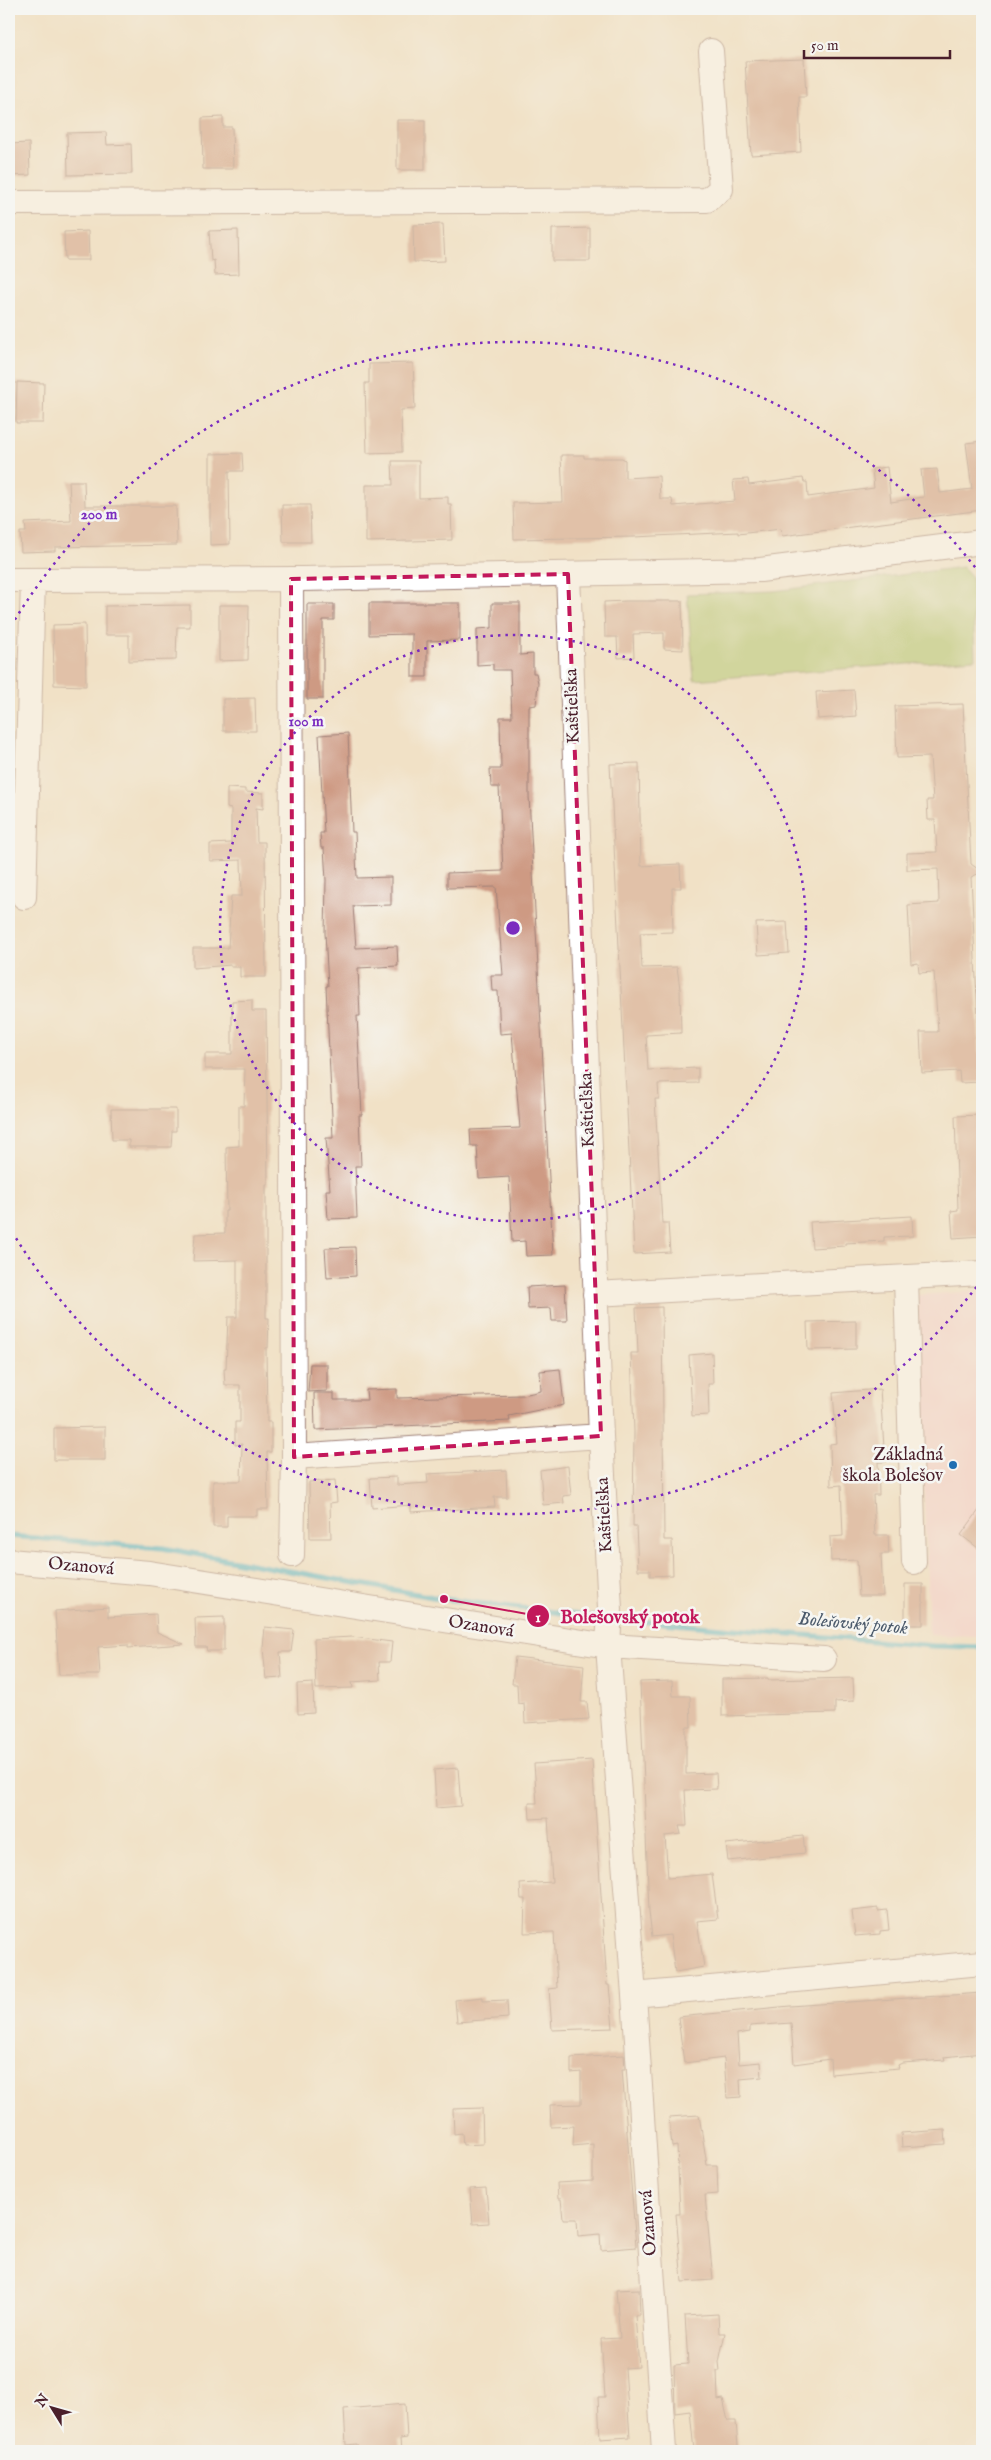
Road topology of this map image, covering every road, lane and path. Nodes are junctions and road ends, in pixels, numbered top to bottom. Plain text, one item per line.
1 (711, 51) dead end
2 (9, 203) edge
3 (982, 542) edge
4 (568, 574) junction
5 (291, 579) junction
6 (9, 580) edge
7 (33, 580) junction
8 (24, 897) dead end
9 (982, 1273) edge
10 (906, 1277) junction
11 (595, 1294) junction
12 (601, 1436) junction
13 (294, 1457) junction
14 (292, 1556) dead end
15 (9, 1560) edge
16 (914, 1562) dead end
17 (609, 1627) junction
18 (824, 1659) dead end
19 (982, 1962) edge
20 (634, 1995) junction
21 (664, 2451) edge

1 - 2 street
3 - 4 street
4 - 5 street
4 - 11 street, Kaštieľska
5 - 7 street
5 - 13 street
6 - 7 street
7 - 8 street
9 - 10 street
10 - 11 street
10 - 16 street
11 - 12 street, Kaštieľska
12 - 13 street
12 - 17 street, Kaštieľska
13 - 14 street
15 - 17 street, Ozanová
17 - 18 street
17 - 20 street, Ozanová
19 - 20 street
20 - 21 street, Ozanová

